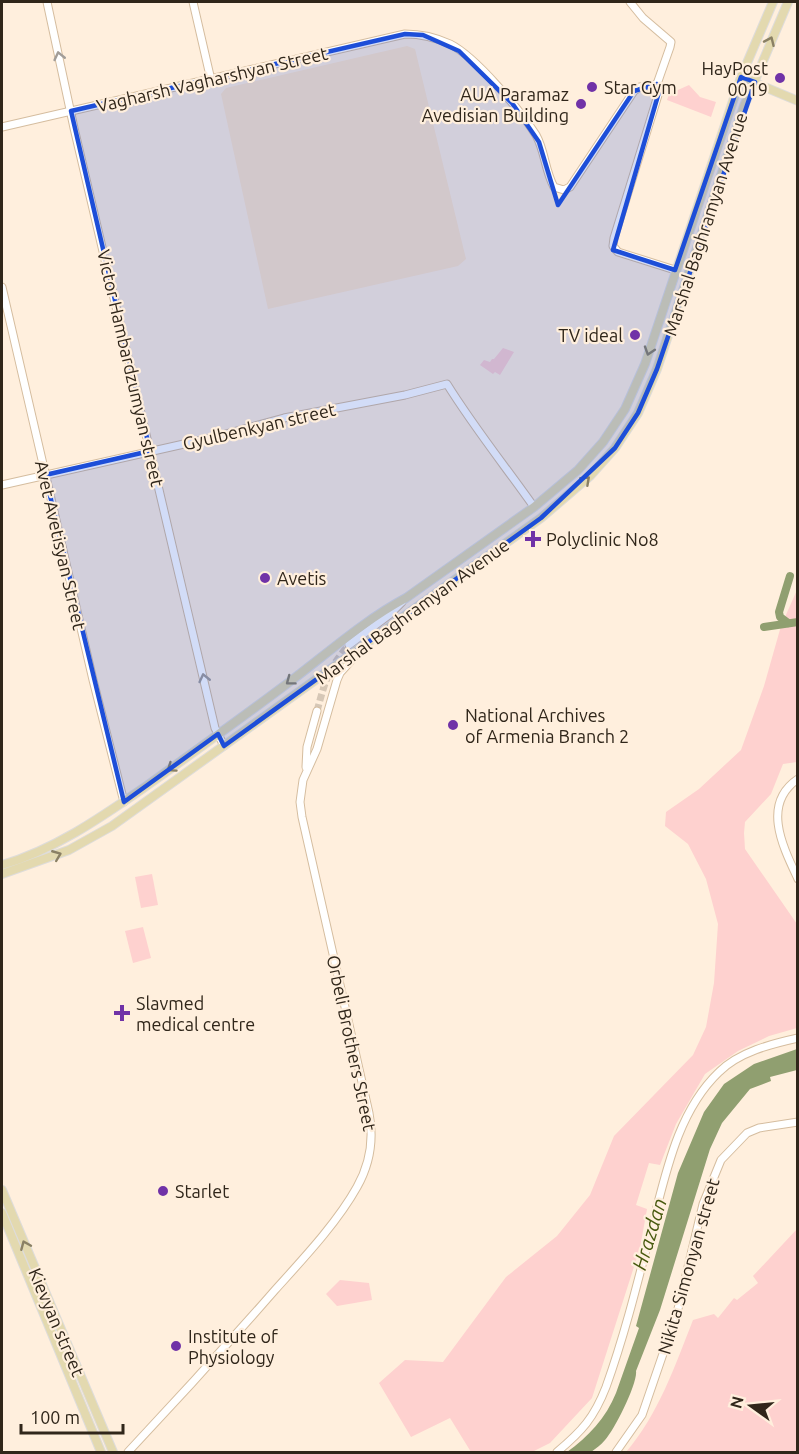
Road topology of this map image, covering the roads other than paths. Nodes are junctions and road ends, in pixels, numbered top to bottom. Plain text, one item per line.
1 (47, 2) edge
2 (193, 2) edge
3 (630, 2) edge
4 (773, 2) edge
5 (788, 2) edge
6 (741, 76) junction
7 (211, 80) junction
8 (657, 84) junction
9 (754, 84) junction
10 (798, 101) edge
11 (798, 106) edge
12 (71, 111) junction
13 (2, 126) edge
14 (675, 270) junction
15 (2, 287) edge
16 (150, 451) junction
17 (45, 475) junction
18 (2, 485) edge
19 (534, 507) junction
20 (406, 598) junction
21 (385, 630) junction
22 (349, 645) tunnel mouth
23 (317, 711) tunnel mouth
24 (218, 735) junction
25 (224, 746) junction
26 (306, 771) junction
27 (798, 779) edge
28 (124, 801) junction
29 (2, 865) edge
30 (2, 874) edge
31 (798, 879) edge
32 (798, 1038) edge
33 (798, 1122) edge
34 (2, 1190) edge
35 (2, 1213) edge
36 (48, 1299) junction
37 (39, 1301) junction
38 (101, 1452) edge
39 (114, 1452) edge
40 (128, 1452) edge
41 (557, 1452) edge
42 (616, 1452) edge

12 -> 1 street, Victor Hambardzumyan street
2 - 7 street
3 - 8 street
4 - 6 main road, Marshal Baghramyan Avenue
9 -> 5 main road, Marshal Baghramyan Avenue
6 - 9 main road
6 - 14 main road, Marshal Baghramyan Avenue
7 - 8 street, Vagharsh Vagharshyan Street
7 - 12 street, Vagharsh Vagharshyan Street
8 - 14 street
9 - 10 main road
9 - 11 main road
21 -> 9 main road, Marshal Baghramyan Avenue
12 - 13 street, Vagharsh Vagharshyan Street
12 - 16 street, Victor Hambardzumyan street
14 -> 19 main road, Marshal Baghramyan Avenue
15 - 17 street, Avet Avetisyan Street
16 - 17 street, Gyulbenkyan street
16 - 19 street, Gyulbenkyan street
24 -> 16 street, Victor Hambardzumyan street
17 - 18 street, Gyulbenkyan street
17 - 28 street, Avet Avetisyan Street
19 - 20 main road, Marshal Baghramyan Avenue
20 - 22 street
20 -> 24 main road, Marshal Baghramyan Avenue
21 - 25 main road, Marshal Baghramyan Avenue
21 - 26 street, Orbeli Brothers Street
23 - 26 street, Orbeli Brothers Street
24 - 25 street, Victor Hambardzumyan street
24 -> 28 main road, Marshal Baghramyan Avenue
30 -> 25 main road, Marshal Baghramyan Avenue
26 - 40 street, Orbeli Brothers Street
27 - 31 street
28 - 29 main road, Marshal Baghramyan Avenue
32 - 41 street
33 - 42 street, Nikita Simonyan street
36 -> 34 main road, Kievyan street
35 - 37 main road, Kievyan street
36 - 37 main road
36 - 39 main road, Kievyan street
37 - 38 main road, Kievyan street

